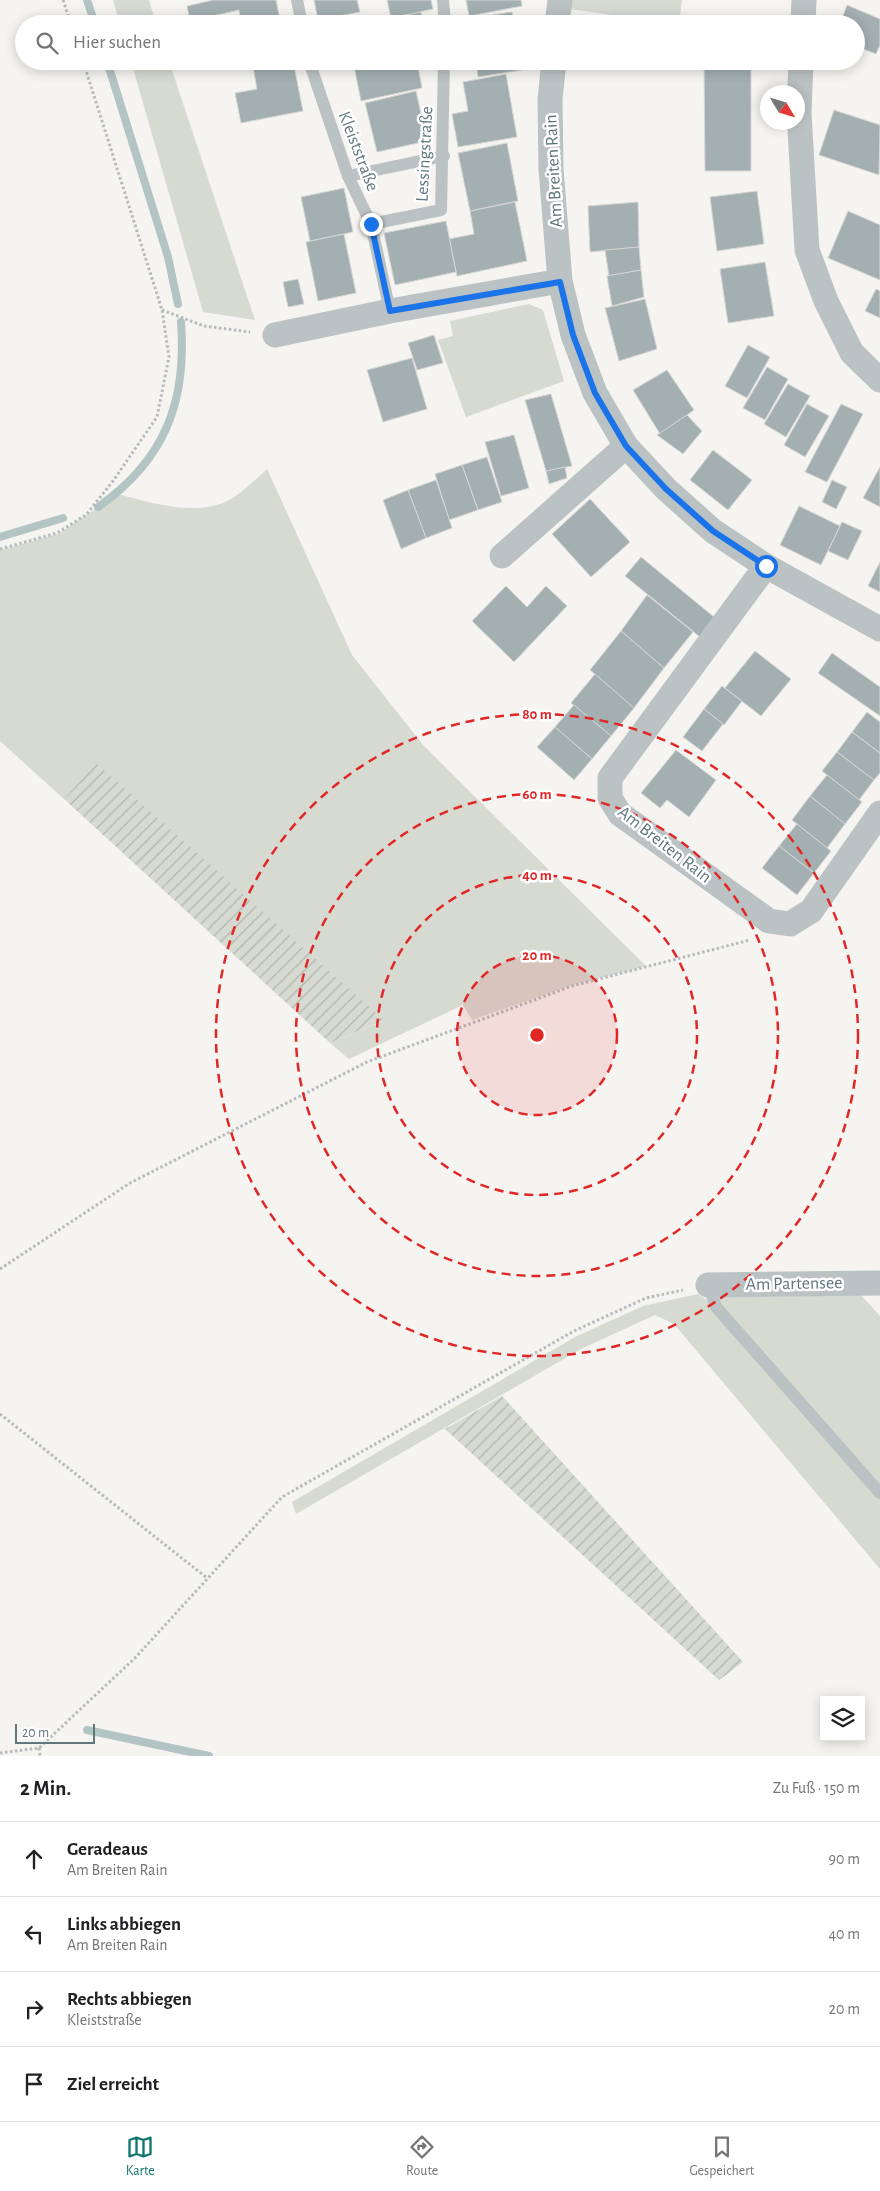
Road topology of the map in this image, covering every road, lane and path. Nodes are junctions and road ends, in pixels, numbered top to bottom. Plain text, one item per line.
1 (64, 0) edge
2 (297, 0) edge
3 (442, 0) edge
4 (560, 0) edge
5 (804, 0) edge
6 (68, 15) edge
7 (300, 15) edge
8 (444, 15) edge
9 (558, 15) edge
10 (803, 15) edge
11 (86, 70) edge
12 (312, 70) edge
13 (444, 70) edge
14 (553, 70) edge
15 (801, 70) edge
16 (444, 156) junction
17 (348, 176) junction
18 (371, 224) junction
19 (560, 282) junction
20 (162, 310) junction
21 (390, 311) junction
22 (275, 335) joint
23 (880, 380) edge
24 (626, 446) junction
25 (0, 550) edge
26 (502, 556) dead end
27 (766, 566) junction
28 (880, 629) edge
29 (880, 813) edge
30 (769, 921) junction
31 (0, 1269) edge
32 (880, 1283) edge
33 (708, 1285) junction
34 (0, 1414) edge
35 (880, 1492) edge
36 (207, 1578) junction
37 (39, 1748) junction
38 (0, 1753) edge
39 (40, 1756) edge

1 - 6 path
2 - 7 lane
3 - 8 lane
4 - 9 street
5 - 10 street
11 - 20 path
12 - 17 lane, Kleiststraße
13 - 16 lane, Lessingstraße
14 - 19 street, Am Breiten Rain
15 - 23 street
16 - 17 lane
16 - 18 lane, Lessingstraße
17 - 18 lane, Kleiststraße
18 - 21 lane, Kleiststraße
19 - 21 street
19 - 24 street, Am Breiten Rain
20 - 22 path
20 - 25 path
21 - 22 street
24 - 26 street
24 - 27 street, Am Breiten Rain
27 - 28 street, Am Breiten Rain
27 - 30 street, Am Breiten Rain
29 - 30 street
30 - 31 path
32 - 33 street, Am Partensee
33 - 35 lane
33 - 36 path
34 - 36 path
36 - 37 path
37 - 38 path
37 - 39 path

